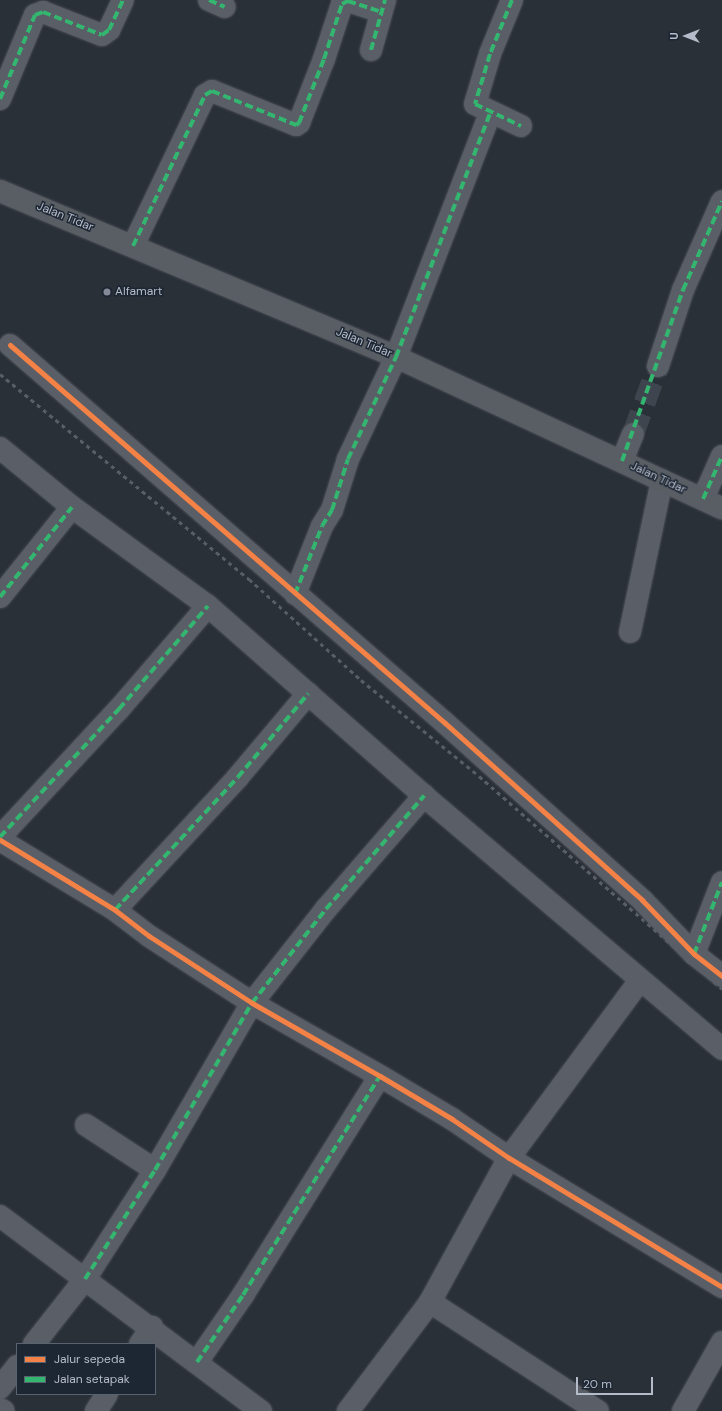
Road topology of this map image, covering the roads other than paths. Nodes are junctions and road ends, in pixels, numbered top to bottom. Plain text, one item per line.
1 (123, 0) edge
2 (512, 0) edge
3 (383, 6) edge
4 (371, 50) dead end
5 (0, 99) edge
6 (490, 114) junction
7 (521, 126) dead end
8 (0, 191) edge
9 (722, 201) edge
10 (133, 246) junction
11 (10, 345) dead end
12 (396, 357) junction
13 (658, 366) tunnel mouth
14 (633, 434) tunnel mouth
15 (0, 448) edge
16 (722, 456) edge
17 (622, 461) junction
18 (662, 480) junction
19 (712, 504) edge
20 (72, 506) junction
21 (295, 594) junction
22 (0, 598) edge
23 (208, 606) junction
24 (630, 632) dead end
25 (308, 694) junction
26 (424, 796) junction
27 (0, 838) edge
28 (722, 882) edge
29 (115, 910) junction
30 (694, 954) junction
31 (722, 976) edge
32 (640, 980) junction
33 (252, 1003) junction
34 (722, 1049) edge
35 (380, 1076) junction
36 (86, 1125) dead end
37 (509, 1158) junction
38 (154, 1170) junction
39 (0, 1216) edge
40 (85, 1279) junction
41 (722, 1287) edge
42 (430, 1302) junction
43 (146, 1335) edge
44 (722, 1342) edge
45 (35, 1343) edge
46 (197, 1362) junction
47 (16, 1367) edge
48 (0, 1388) edge
49 (106, 1395) edge
50 (0, 1409) edge
51 (4, 1411) edge
52 (96, 1411) edge
53 (261, 1411) edge
54 (348, 1411) edge
55 (598, 1411) edge
56 (683, 1411) edge

1 - 5 street
2 - 6 street
3 - 4 street
3 - 10 street
6 - 7 street
6 - 12 street
8 - 10 street, Jalan Tidar
9 - 13 street
10 - 12 street, Jalan Tidar
11 - 21 street
12 - 17 street, Jalan Tidar
12 - 21 street
14 - 17 street
15 - 20 street
16 - 19 street
17 - 18 street, Jalan Tidar
18 - 19 street, Jalan Tidar
18 - 24 street
20 - 22 street
20 - 23 street
21 - 30 street
23 - 25 street
23 - 27 street
25 - 26 street
25 - 29 street
26 - 32 street
26 - 33 street
27 - 29 street
28 - 30 street
29 - 33 street
30 - 31 street
32 - 34 street
32 - 37 street
33 - 35 street
33 - 38 street
35 - 37 street
35 - 46 street
36 - 38 street
37 - 41 street
37 - 42 street
38 - 40 street
39 - 40 street
40 - 43 street
40 - 45 street
42 - 54 street
42 - 55 street
43 - 46 street
44 - 56 street
46 - 53 street
47 - 48 street
49 - 52 street
50 - 51 street

